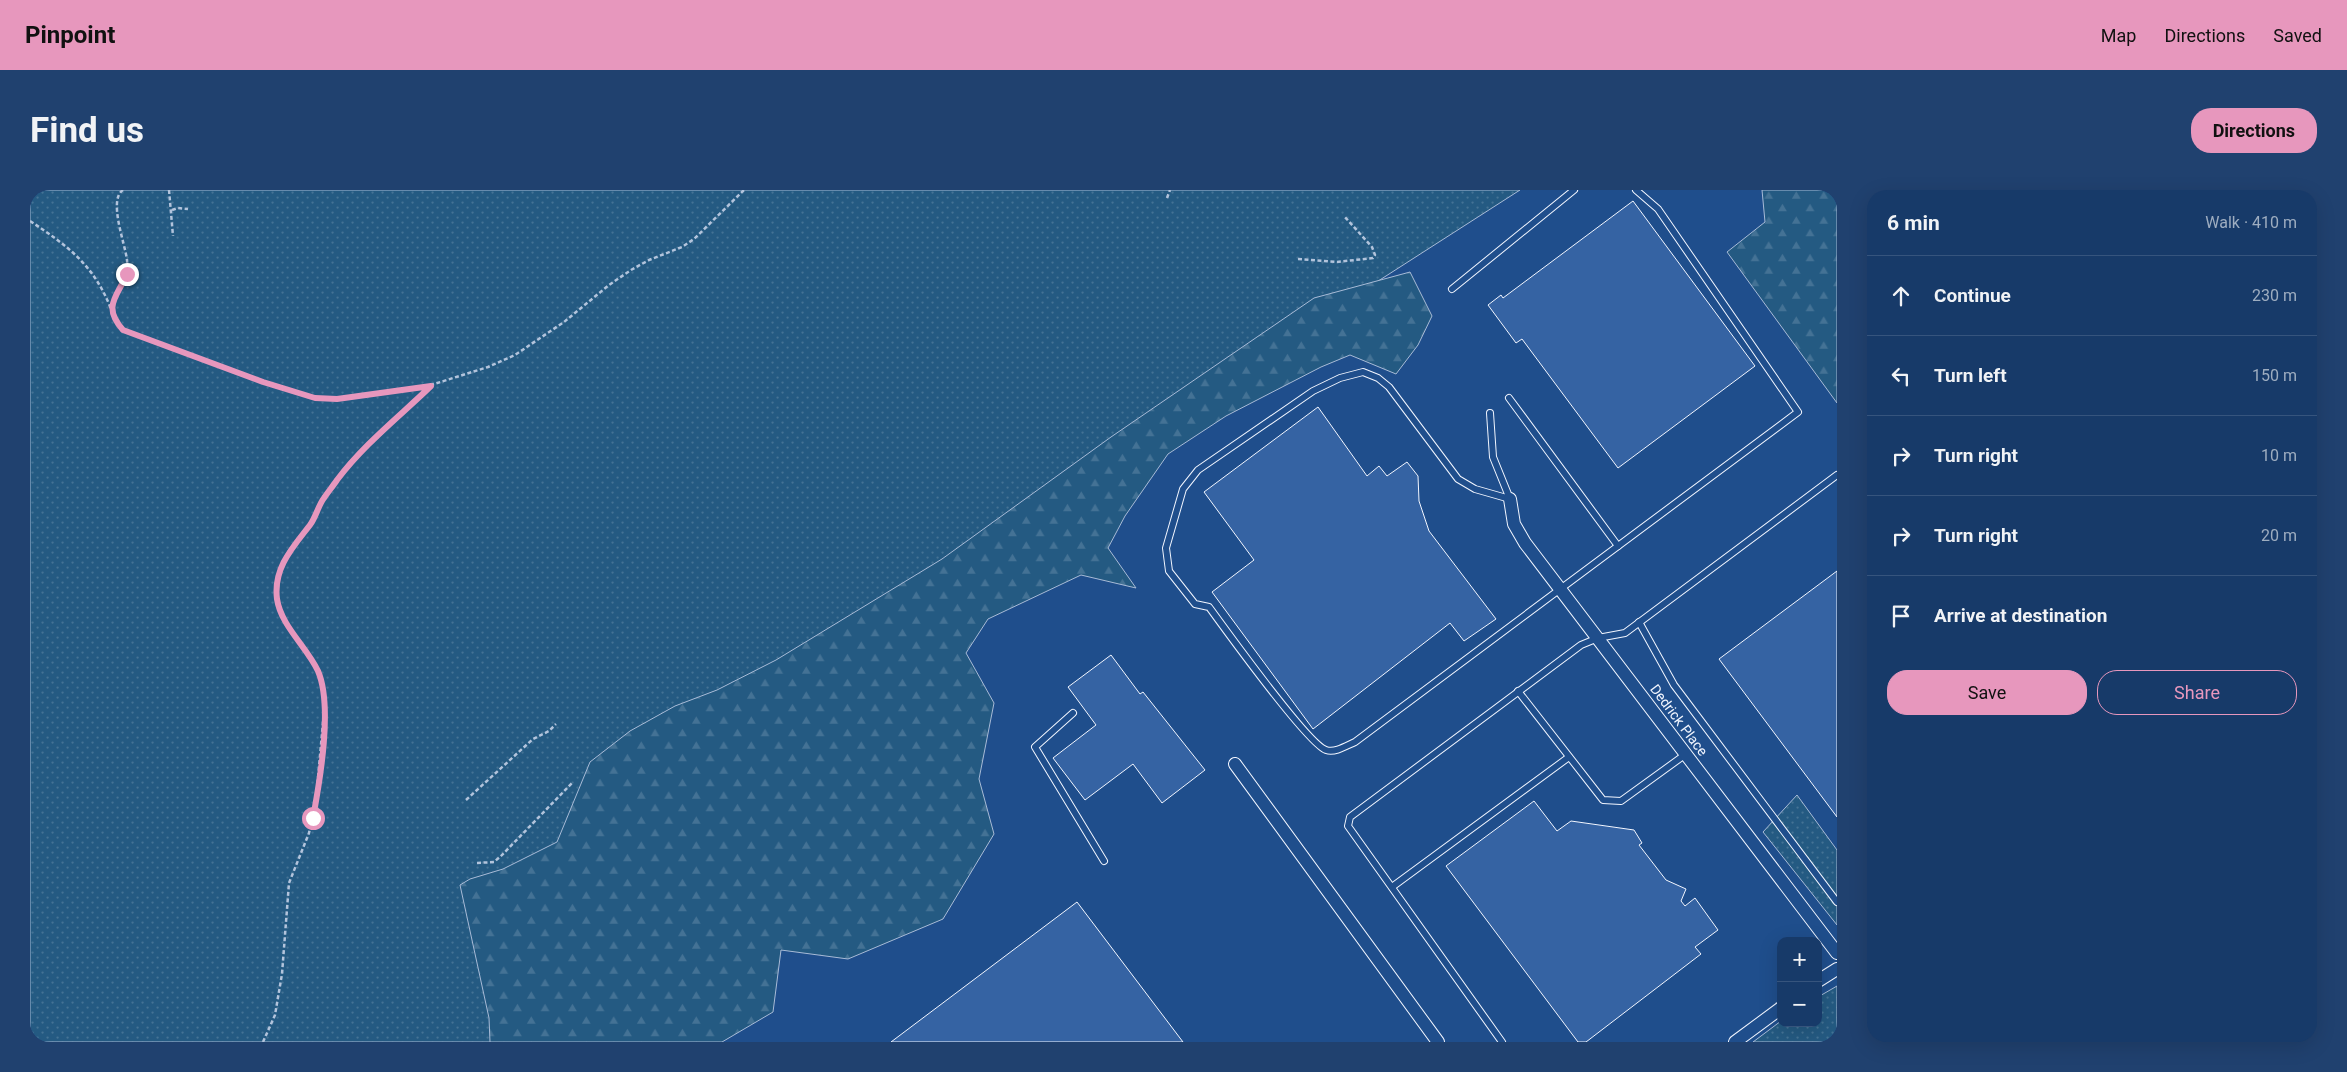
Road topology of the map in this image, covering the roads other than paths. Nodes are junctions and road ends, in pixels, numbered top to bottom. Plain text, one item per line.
1 (1574, 190) edge
2 (1636, 190) edge
3 (1452, 289) dead end
4 (1509, 398) dead end
5 (1490, 414) dead end
6 (1837, 475) edge
7 (1510, 499) junction
8 (1618, 546) junction
9 (1560, 589) junction
10 (1639, 622) junction
11 (1598, 638) junction
12 (1518, 691) junction
13 (1074, 714) dead end
14 (1686, 754) junction
15 (1568, 756) junction
16 (1235, 764) dead end
17 (1104, 860) dead end
18 (1392, 887) junction
19 (1837, 902) edge
20 (1837, 953) edge
21 (1837, 969) edge
22 (1822, 978) edge
23 (1777, 1011) edge
24 (1438, 1042) edge
25 (1502, 1042) edge
26 (1735, 1042) edge

1 - 3 lane
2 - 8 lane
4 - 8 lane
5 - 7 lane
6 - 10 lane
7 - 9 street, Dedrick Place
7 - 9 lane
8 - 9 lane
9 - 11 street, Dedrick Place
10 - 11 lane
10 - 19 lane
11 - 12 lane
11 - 14 street, Dedrick Place
12 - 15 lane
12 - 18 lane
13 - 17 lane
14 - 15 lane
14 - 20 street, Dedrick Place
15 - 18 lane
16 - 24 street
18 - 25 lane
21 - 22 street
23 - 26 street

